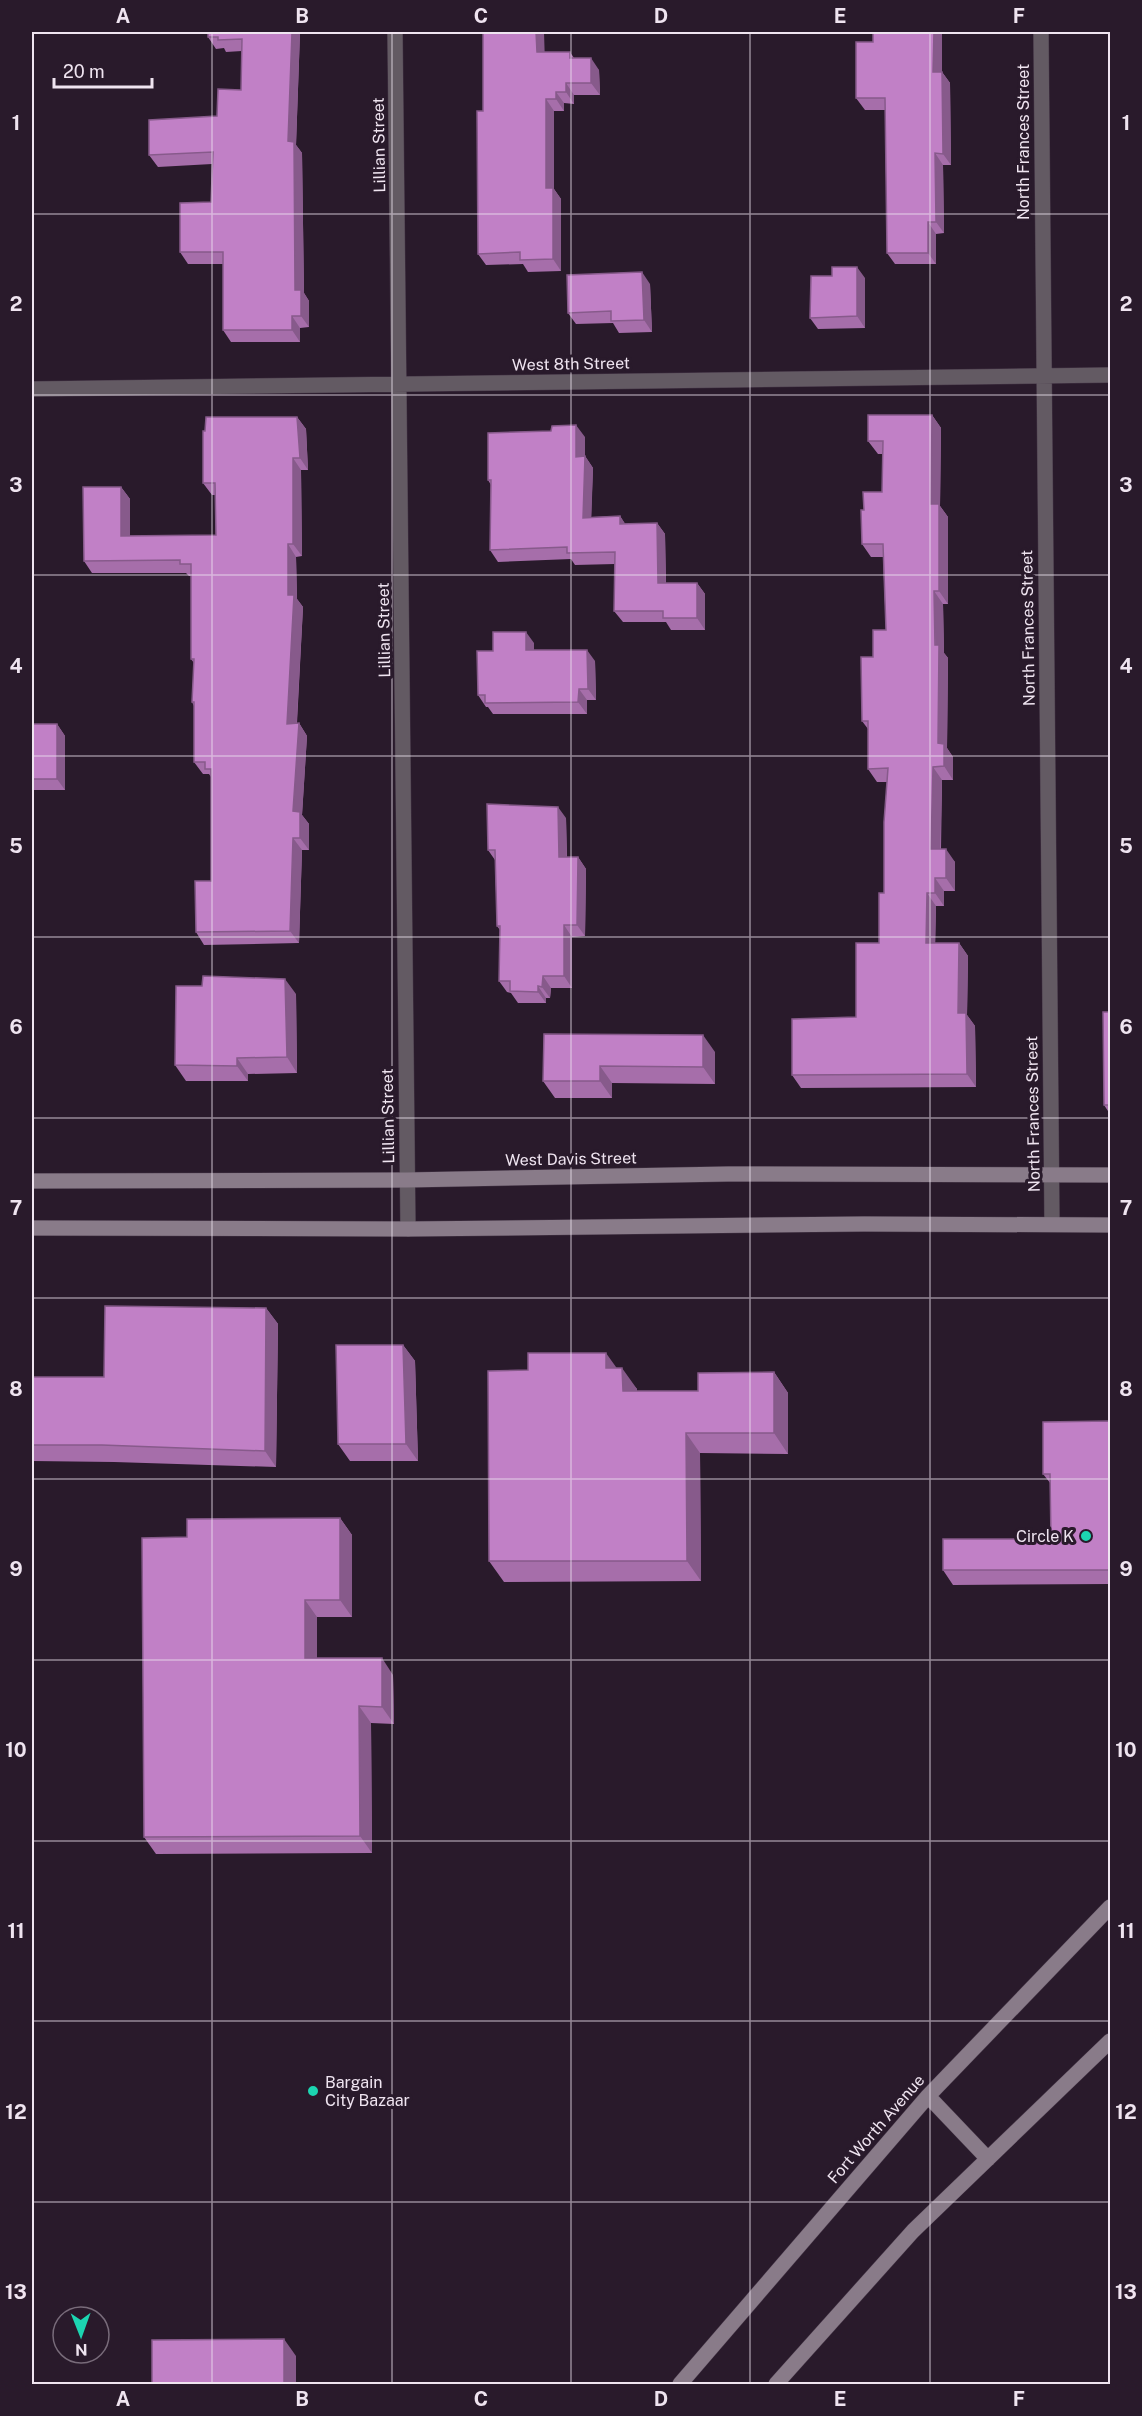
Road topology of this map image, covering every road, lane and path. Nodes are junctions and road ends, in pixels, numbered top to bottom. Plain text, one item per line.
1 (395, 32) edge
2 (1041, 32) edge
3 (1110, 375) edge
4 (1043, 376) junction
5 (400, 384) junction
6 (32, 389) edge
7 (1052, 1174) junction
8 (1110, 1175) edge
9 (407, 1180) junction
10 (32, 1181) edge
11 (1052, 1224) junction
12 (1110, 1225) edge
13 (32, 1228) edge
14 (408, 1229) junction
15 (1110, 1907) edge
16 (1110, 2041) edge
17 (928, 2096) junction
18 (988, 2159) junction
19 (680, 2385) edge
20 (776, 2385) edge

1 - 5 street, Lillian Street
2 - 4 street, North Frances Street
3 - 4 street, West 8th Street
4 - 5 street, West 8th Street
4 - 7 street, North Frances Street
5 - 6 street, West 8th Street
5 - 9 street, Lillian Street
7 - 8 main road, West Davis Street
7 - 9 main road, West Davis Street
7 - 11 street, North Frances Street
9 - 10 main road, West Davis Street
9 - 14 street, Lillian Street
11 - 12 main road
11 - 14 main road
13 - 14 main road
15 - 17 main road, Fort Worth Avenue
16 - 18 main road
17 - 18 main road
17 - 19 main road, Fort Worth Avenue
18 - 20 main road

